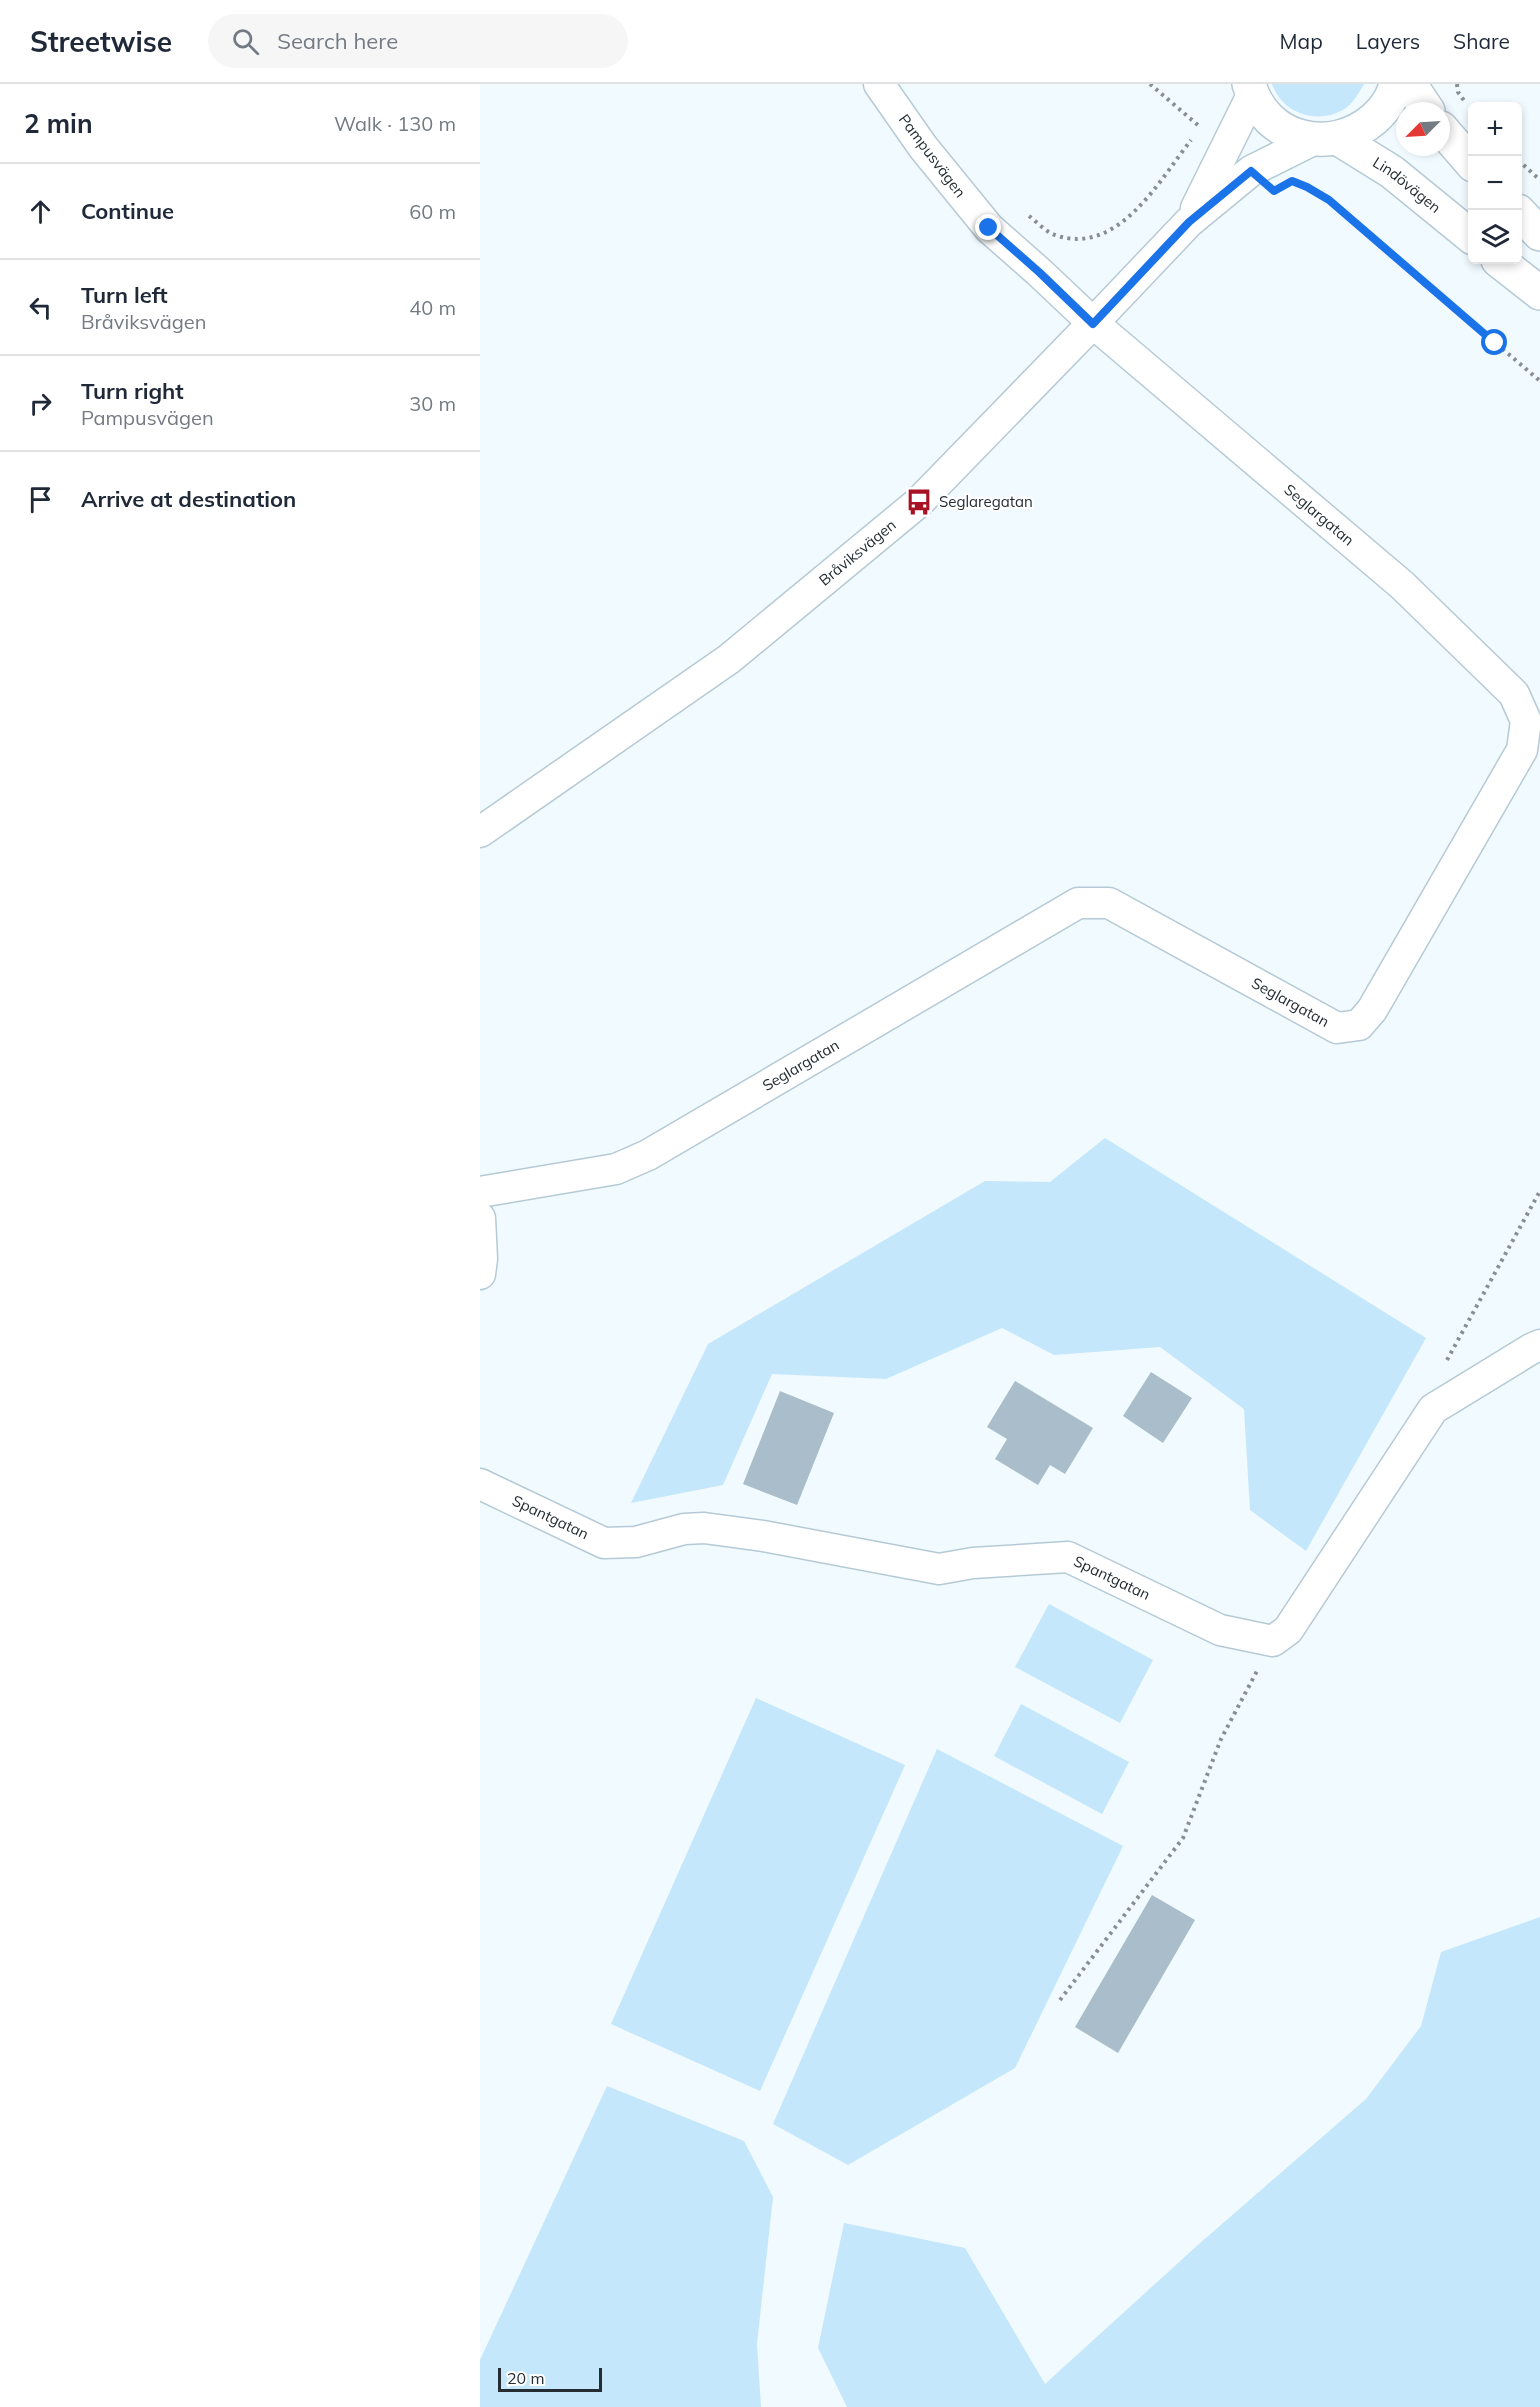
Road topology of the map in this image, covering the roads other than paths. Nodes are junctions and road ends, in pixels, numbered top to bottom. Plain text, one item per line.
1 (879, 84) edge
2 (1396, 84) edge
3 (1410, 84) edge
4 (1250, 89) edge
5 (1422, 102) edge
6 (1450, 138) edge
7 (1326, 139) junction
8 (1468, 159) edge
9 (1522, 215) edge
10 (1189, 222) junction
11 (1468, 234) edge
12 (1540, 234) edge
13 (1503, 264) edge
14 (1540, 293) edge
15 (1093, 324) junction
16 (480, 832) edge
17 (480, 1192) edge
18 (480, 1218) edge
19 (480, 1274) edge
20 (1540, 1345) edge
21 (480, 1484) edge

1 - 15 street, Pampusvägen
2 - 7 main road
3 - 5 main road
4 - 7 main road, Lindövägen
4 - 10 street, Bråviksvägen
6 - 8 main road
7 - 10 street, Bråviksvägen
7 - 11 main road, Lindövägen
9 - 12 main road
10 - 15 street, Bråviksvägen
13 - 14 main road
15 - 16 street, Bråviksvägen
15 - 17 street, Seglargatan
18 - 19 street
20 - 21 street, Spantgatan

